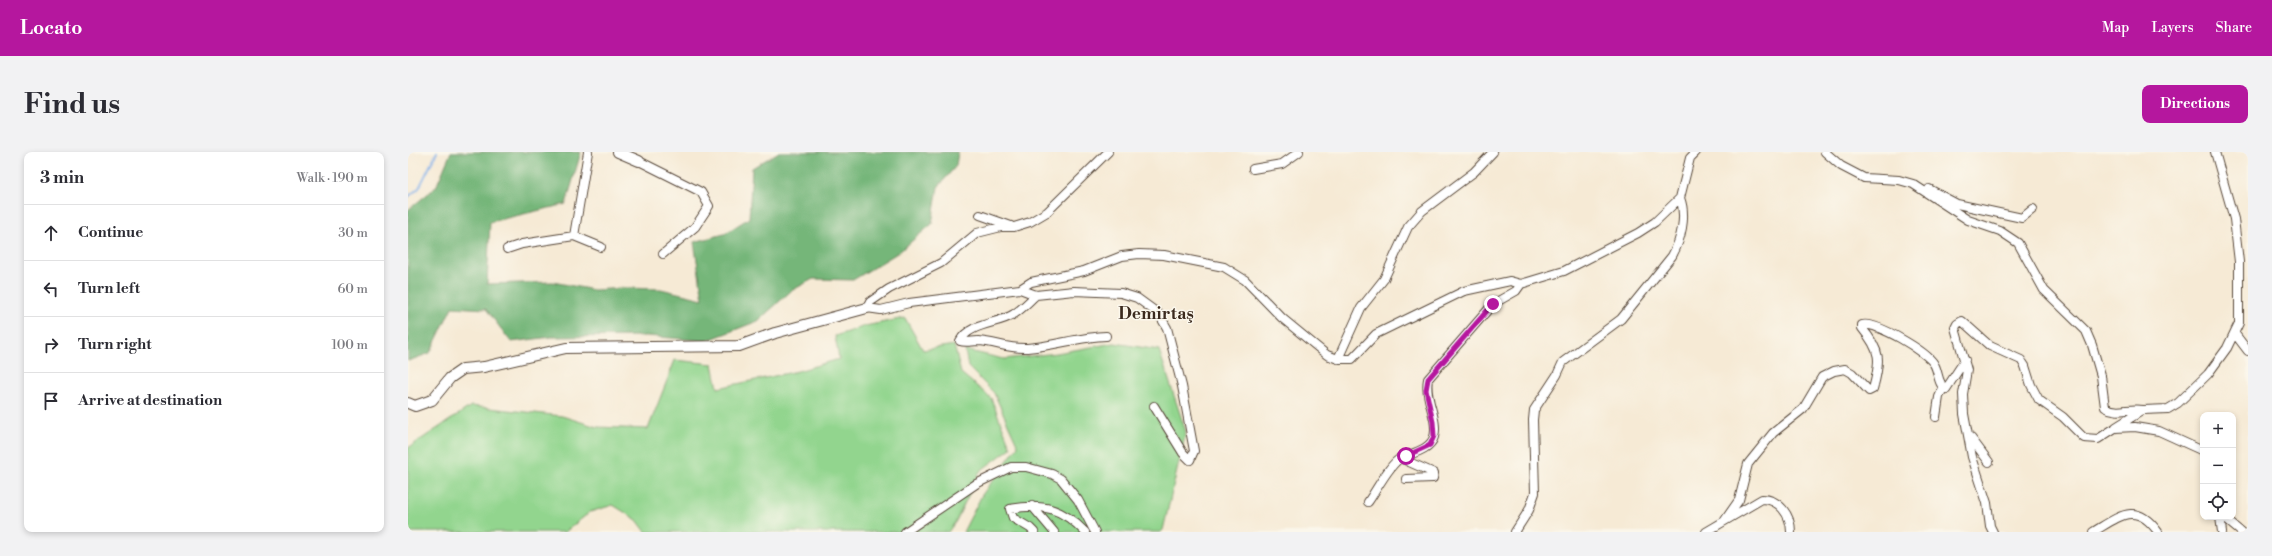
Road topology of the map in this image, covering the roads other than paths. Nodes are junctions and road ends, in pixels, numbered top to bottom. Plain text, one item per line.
1 (588, 152) edge
2 (618, 152) edge
3 (1108, 152) edge
4 (1299, 152) edge
5 (1493, 152) edge
6 (1696, 152) edge
7 (1825, 152) edge
8 (2215, 152) edge
9 (639, 161) joint
10 (1253, 169) dead end
11 (1899, 180) junction
12 (1680, 198) junction
13 (2033, 209) dead end
14 (980, 215) dead end
15 (1014, 227) junction
16 (574, 236) junction
17 (601, 247) dead end
18 (507, 249) dead end
19 (663, 254) dead end
20 (1521, 284) junction
21 (1020, 290) junction
22 (1036, 295) junction
23 (867, 308) junction
24 (2235, 334) junction
25 (1106, 336) dead end
26 (2248, 351) edge
27 (1338, 359) junction
28 (1965, 360) junction
29 (1943, 388) junction
30 (408, 403) edge
31 (1154, 406) dead end
32 (2143, 410) junction
33 (1936, 417) dead end
34 (2114, 428) junction
35 (1968, 434) junction
36 (2200, 450) edge
37 (1400, 458) junction
38 (1989, 462) dead end
39 (1406, 479) dead end
40 (1368, 502) dead end
41 (1032, 506) junction
42 (1725, 520) junction
43 (2222, 520) edge
44 (2226, 520) edge
45 (905, 532) edge
46 (1034, 532) edge
47 (1054, 532) edge
48 (1085, 532) edge
49 (1095, 532) edge
50 (1515, 532) edge
51 (1706, 532) edge
52 (1791, 532) edge
53 (1993, 532) edge
54 (2093, 532) edge
55 (2158, 532) edge
56 (2222, 532) edge
57 (2241, 532) edge

1 - 16 street
2 - 9 street
3 - 15 street
4 - 10 street
5 - 27 street
6 - 12 street
7 - 11 street
8 - 24 street
9 - 19 street
11 - 13 street
11 - 32 street
12 - 20 street
12 - 50 street
14 - 15 street
15 - 23 street
16 - 17 street
16 - 18 street
20 - 27 street
20 - 37 street
21 - 22 street
21 - 23 street
21 - 27 street
22 - 25 street
22 - 31 street
23 - 30 street
24 - 26 street
24 - 32 street
28 - 29 street
28 - 34 street
28 - 35 street
29 - 33 street
29 - 42 street
32 - 34 street
34 - 36 street
35 - 38 street
35 - 53 street
37 - 39 street
37 - 40 street
41 - 46 street
41 - 47 street
41 - 48 street
42 - 51 street
42 - 52 street
43 - 56 street
44 - 57 street
45 - 49 street
54 - 55 street

